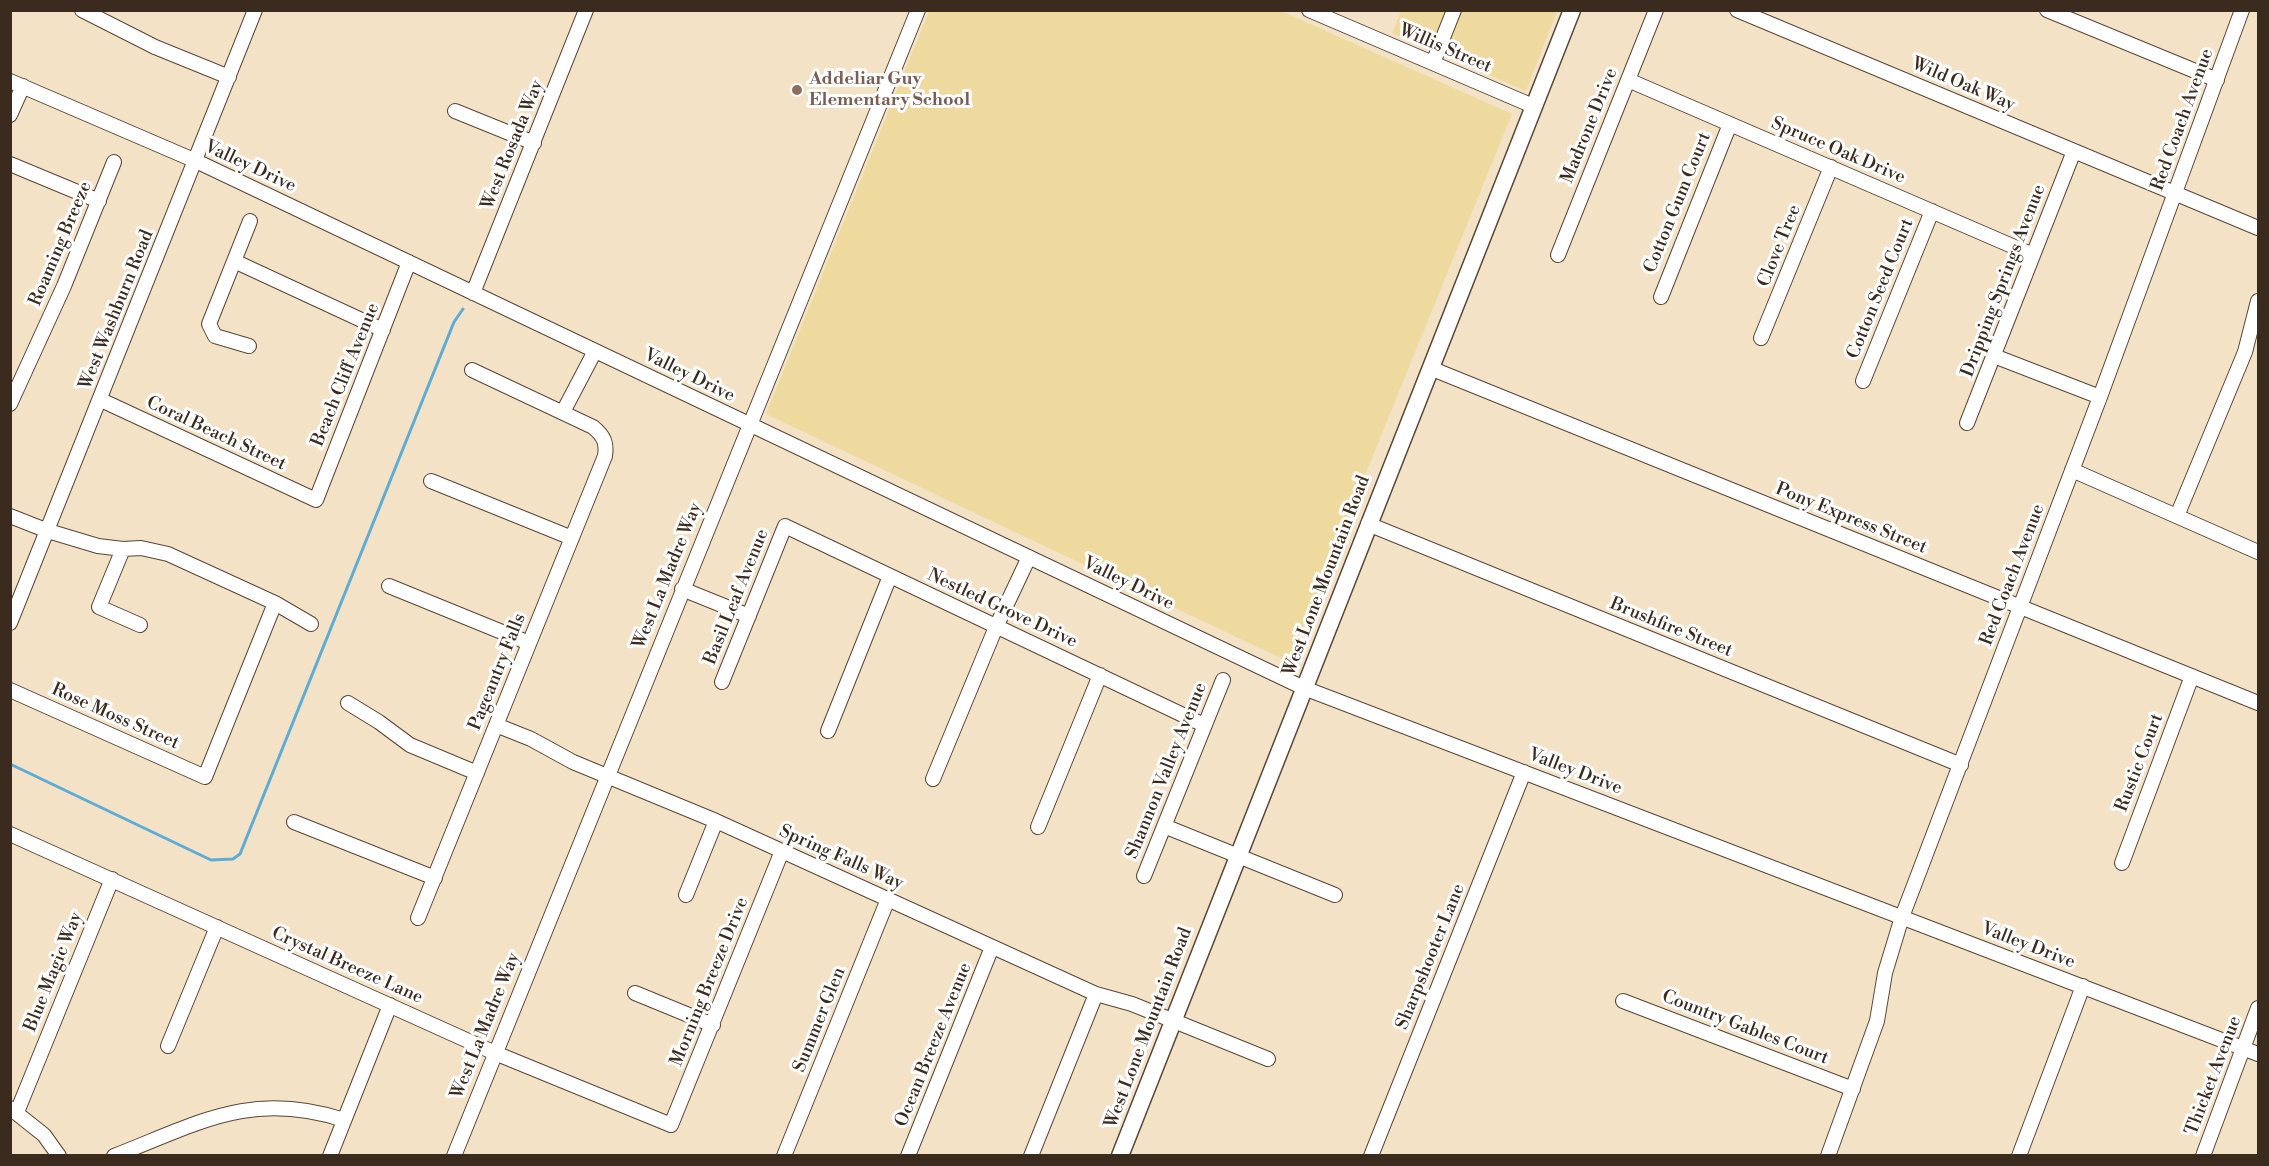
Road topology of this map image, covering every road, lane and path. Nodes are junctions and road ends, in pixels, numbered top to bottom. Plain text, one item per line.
1 (82, 10) edge
2 (255, 10) edge
3 (586, 10) edge
4 (918, 10) edge
5 (1310, 10) edge
6 (1454, 10) edge
7 (1572, 10) edge
8 (1656, 10) edge
9 (1737, 10) edge
10 (2047, 10) edge
11 (2242, 10) edge
12 (1433, 63) junction
13 (229, 77) junction
14 (1628, 80) junction
15 (2217, 80) junction
16 (17, 84) edge
17 (1533, 106) junction
18 (455, 111) dead end
19 (10, 115) edge
20 (1730, 124) junction
21 (534, 143) junction
22 (2074, 151) junction
23 (196, 161) junction
24 (114, 162) dead end
25 (10, 164) edge
26 (1831, 167) junction
27 (2175, 193) junction
28 (99, 201) junction
29 (1932, 211) junction
30 (250, 221) dead end
31 (2259, 228) edge
32 (1558, 255) dead end
33 (2033, 255) junction
34 (234, 261) junction
35 (409, 262) junction
36 (473, 293) junction
37 (1661, 297) dead end
38 (2259, 301) edge
39 (383, 330) junction
40 (1761, 338) dead end
41 (249, 346) dead end
42 (595, 351) junction
43 (1994, 356) junction
44 (1430, 368) junction
45 (472, 370) dead end
46 (1863, 381) dead end
47 (2100, 397) junction
48 (101, 400) junction
49 (10, 404) edge
50 (563, 412) junction
51 (1967, 423) dead end
52 (749, 425) junction
53 (2072, 470) junction
54 (431, 481) dead end
55 (316, 500) joint
56 (10, 516) edge
57 (2177, 516) junction
58 (1368, 524) junction
59 (785, 526) joint
60 (48, 531) junction
61 (572, 538) junction
62 (123, 549) junction
63 (2259, 552) edge
64 (1029, 557) junction
65 (890, 576) junction
66 (389, 586) dead end
67 (682, 589) junction
68 (275, 603) junction
69 (2020, 607) junction
70 (749, 616) junction
71 (10, 623) edge
72 (311, 624) dead end
73 (140, 625) dead end
74 (996, 627) junction
75 (529, 643) junction
76 (1100, 675) junction
77 (2192, 676) junction
78 (1223, 680) dead end
79 (722, 682) dead end
80 (1304, 688) junction
81 (10, 690) edge
82 (348, 703) dead end
83 (2259, 703) edge
84 (496, 725) junction
85 (1204, 725) junction
86 (828, 730) dead end
87 (1961, 765) junction
88 (1524, 772) junction
89 (477, 773) junction
90 (606, 776) junction
91 (933, 779) dead end
92 (716, 821) junction
93 (294, 822) dead end
94 (1164, 826) junction
95 (1038, 827) dead end
96 (10, 834) edge
97 (782, 851) junction
98 (1238, 856) junction
99 (2122, 863) dead end
100 (1144, 876) dead end
101 (435, 878) junction
102 (112, 879) junction
103 (686, 895) dead end
104 (1335, 895) dead end
105 (888, 899) junction
106 (1902, 917) junction
107 (418, 918) dead end
108 (217, 927) junction
109 (992, 947) junction
110 (2083, 986) junction
111 (635, 993) dead end
112 (1096, 994) junction
113 (1623, 1001) dead end
114 (390, 1005) junction
115 (2259, 1008) edge
116 (1173, 1021) junction
117 (713, 1025) junction
118 (168, 1046) dead end
119 (2243, 1048) junction
120 (495, 1053) junction
121 (2259, 1054) edge
122 (1268, 1059) dead end
123 (1853, 1089) junction
124 (14, 1110) edge
125 (344, 1120) junction
126 (671, 1125) joint
127 (58, 1155) edge
128 (114, 1155) edge
129 (330, 1155) edge
130 (454, 1155) edge
131 (784, 1155) edge
132 (908, 1155) edge
133 (1031, 1155) edge
134 (1120, 1155) edge
135 (1371, 1155) edge
136 (1828, 1155) edge
137 (2019, 1155) edge
138 (2203, 1155) edge

1 - 13 street
2 - 13 street, West Washburn Road
3 - 21 street, West Rosada Way
4 - 52 street, West La Madre Way
5 - 12 street, Willis Street
6 - 12 street
7 - 17 main road, West Lone Mountain Road
8 - 14 street, Madrone Drive
9 - 22 street, Wild Oak Way
10 - 15 street
11 - 15 street, Red Coach Avenue
12 - 17 street, Willis Street
13 - 23 street, West Washburn Road
14 - 20 street, Spruce Oak Drive
14 - 32 street, Madrone Drive
15 - 27 street, Red Coach Avenue
16 - 19 street
16 - 23 street, Valley Drive
17 - 44 main road, West Lone Mountain Road
18 - 21 street
20 - 26 street, Spruce Oak Drive
20 - 37 street, Cotton Gum Court
21 - 36 street, West Rosada Way
22 - 27 street, Wild Oak Way
22 - 33 street, Dripping Springs Avenue
23 - 35 street, Valley Drive
23 - 48 street, West Washburn Road
24 - 28 street, Roaming Breeze
25 - 28 street
26 - 29 street, Spruce Oak Drive
26 - 40 street, Clove Tree
27 - 31 street, Wild Oak Way
27 - 47 street, Red Coach Avenue
28 - 49 street, Roaming Breeze
29 - 33 street, Spruce Oak Drive
29 - 46 street, Cotton Seed Court
30 - 34 street
33 - 43 street, Dripping Springs Avenue
34 - 39 street
34 - 41 street
35 - 36 street, Valley Drive
35 - 39 street, Beach Cliff Avenue
36 - 42 street, Valley Drive
38 - 57 street
39 - 55 street, Beach Cliff Avenue
42 - 50 street
42 - 52 street, Valley Drive
43 - 47 street
43 - 51 street, Dripping Springs Avenue
44 - 58 main road, West Lone Mountain Road
44 - 69 street, Pony Express Street
45 - 50 street
47 - 53 street, Red Coach Avenue
48 - 55 street, Coral Beach Street
48 - 60 street, West Washburn Road
50 - 61 street, Pageantry Falls
52 - 64 street, Valley Drive
52 - 67 street, West La Madre Way
53 - 57 street
53 - 69 street, Red Coach Avenue
54 - 61 street
56 - 60 street
57 - 63 street
58 - 80 main road, West Lone Mountain Road
58 - 87 street, Brushfire Street
59 - 65 street, Nestled Grove Drive
59 - 70 street, Basil Leaf Avenue
60 - 62 street
60 - 71 street, West Washburn Road
61 - 75 street, Pageantry Falls
62 - 68 street
62 - 73 street
64 - 74 street
64 - 80 street, Valley Drive
65 - 74 street, Nestled Grove Drive
65 - 86 street
66 - 75 street
67 - 70 street
67 - 90 street, West La Madre Way
68 - 72 street
68 - 81 street, Rose Moss Street
69 - 77 street, Pony Express Street
69 - 87 street, Red Coach Avenue
70 - 79 street, Basil Leaf Avenue
74 - 76 street, Nestled Grove Drive
74 - 91 street
75 - 84 street, Pageantry Falls
76 - 85 street, Nestled Grove Drive
76 - 95 street
77 - 83 street, Pony Express Street
77 - 99 street, Rustic Court
78 - 85 street, Shannon Valley Avenue
80 - 88 street, Valley Drive
80 - 98 main road, West Lone Mountain Road
82 - 89 street
84 - 89 street, Pageantry Falls
84 - 90 street, Spring Falls Way
85 - 94 street, Shannon Valley Avenue
87 - 106 street, Red Coach Avenue
88 - 106 street, Valley Drive
88 - 135 street, Sharpshooter Lane
89 - 101 street, Pageantry Falls
90 - 92 street, Spring Falls Way
90 - 120 street, West La Madre Way
92 - 97 street, Spring Falls Way
92 - 103 street
93 - 101 street
94 - 98 street
94 - 100 street, Shannon Valley Avenue
96 - 102 street, Crystal Breeze Lane
97 - 105 street, Spring Falls Way
97 - 117 street, Morning Breeze Drive
98 - 104 street
98 - 116 main road, West Lone Mountain Road
101 - 107 street, Pageantry Falls
102 - 108 street, Crystal Breeze Lane
102 - 124 street, Blue Magic Way
105 - 109 street, Spring Falls Way
105 - 131 street, Summer Glen
106 - 110 street, Valley Drive
106 - 123 street, Red Coach Avenue
108 - 114 street, Crystal Breeze Lane
108 - 118 street
109 - 112 street, Spring Falls Way
109 - 132 street, Ocean Breeze Avenue
110 - 119 street, Valley Drive
110 - 137 street
111 - 117 street
112 - 116 street, Spring Falls Way
112 - 133 street
113 - 123 street, Country Gables Court
114 - 120 street, Crystal Breeze Lane
114 - 125 street
115 - 119 street, Thicket Avenue
116 - 122 street, Spring Falls Way
116 - 134 main road, West Lone Mountain Road
117 - 126 street, Morning Breeze Drive
119 - 121 street, Valley Drive
119 - 138 street, Thicket Avenue
120 - 126 street, Crystal Breeze Lane
120 - 130 street, West La Madre Way
123 - 136 street, Red Coach Avenue
124 - 127 street
125 - 128 street
125 - 129 street

